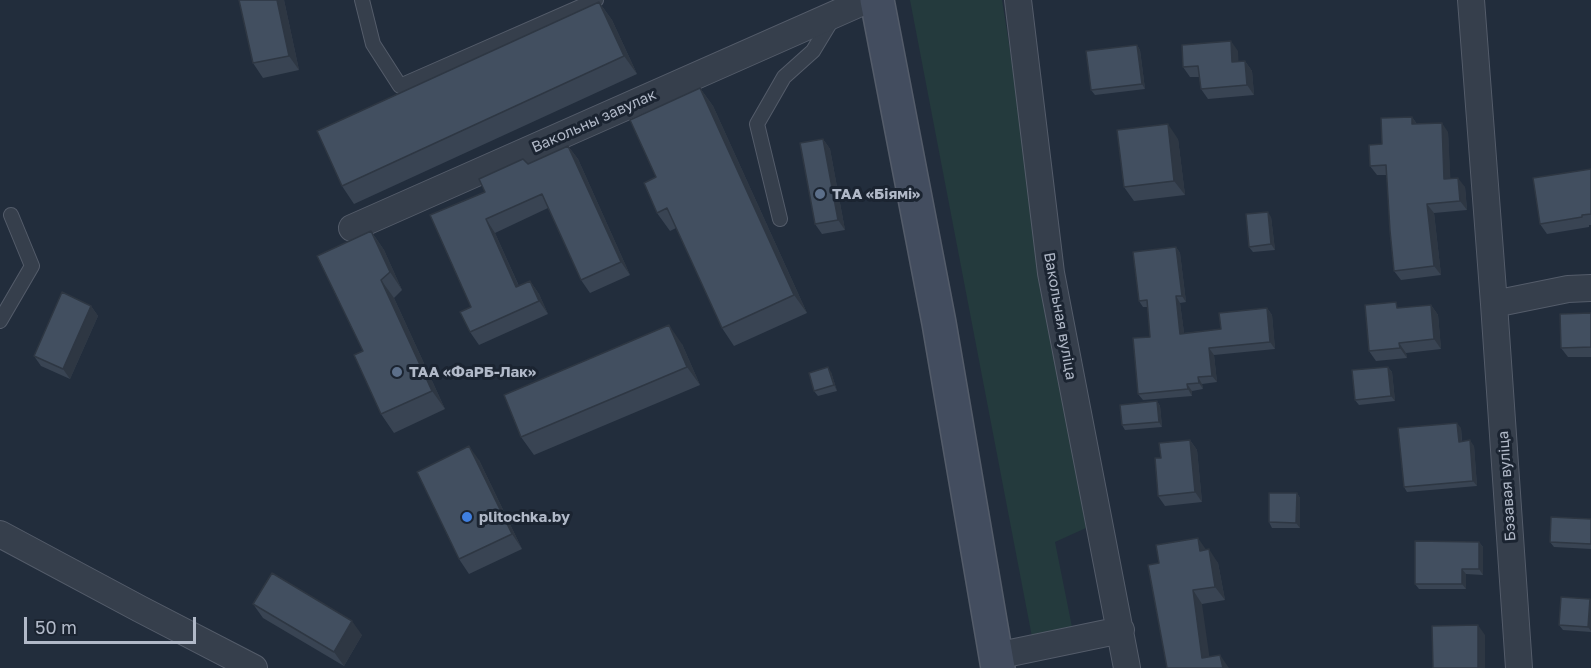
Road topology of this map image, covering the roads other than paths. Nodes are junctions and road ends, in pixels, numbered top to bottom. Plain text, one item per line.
1 (362, 0) edge
2 (596, 0) edge
3 (867, 0) edge
4 (877, 0) edge
5 (1018, 0) edge
6 (1471, 0) edge
7 (836, 14) junction
8 (11, 215) dead end
9 (780, 219) dead end
10 (352, 228) dead end
11 (1591, 288) edge
12 (1494, 304) junction
13 (0, 321) edge
14 (0, 534) edge
15 (1121, 630) junction
16 (997, 662) edge
17 (254, 668) edge
18 (1127, 668) edge
19 (1519, 668) edge

1 - 2 lane
3 - 7 street, Вакольны завулак
4 - 16 main road
5 - 15 street, Вакольная вуліца
6 - 12 street, Бэзавая вуліца
7 - 9 lane
7 - 10 street, Вакольны завулак
8 - 13 lane
11 - 12 street
12 - 19 street, Бэзавая вуліца
14 - 17 street
15 - 16 street
15 - 18 street, Вакольная вуліца

